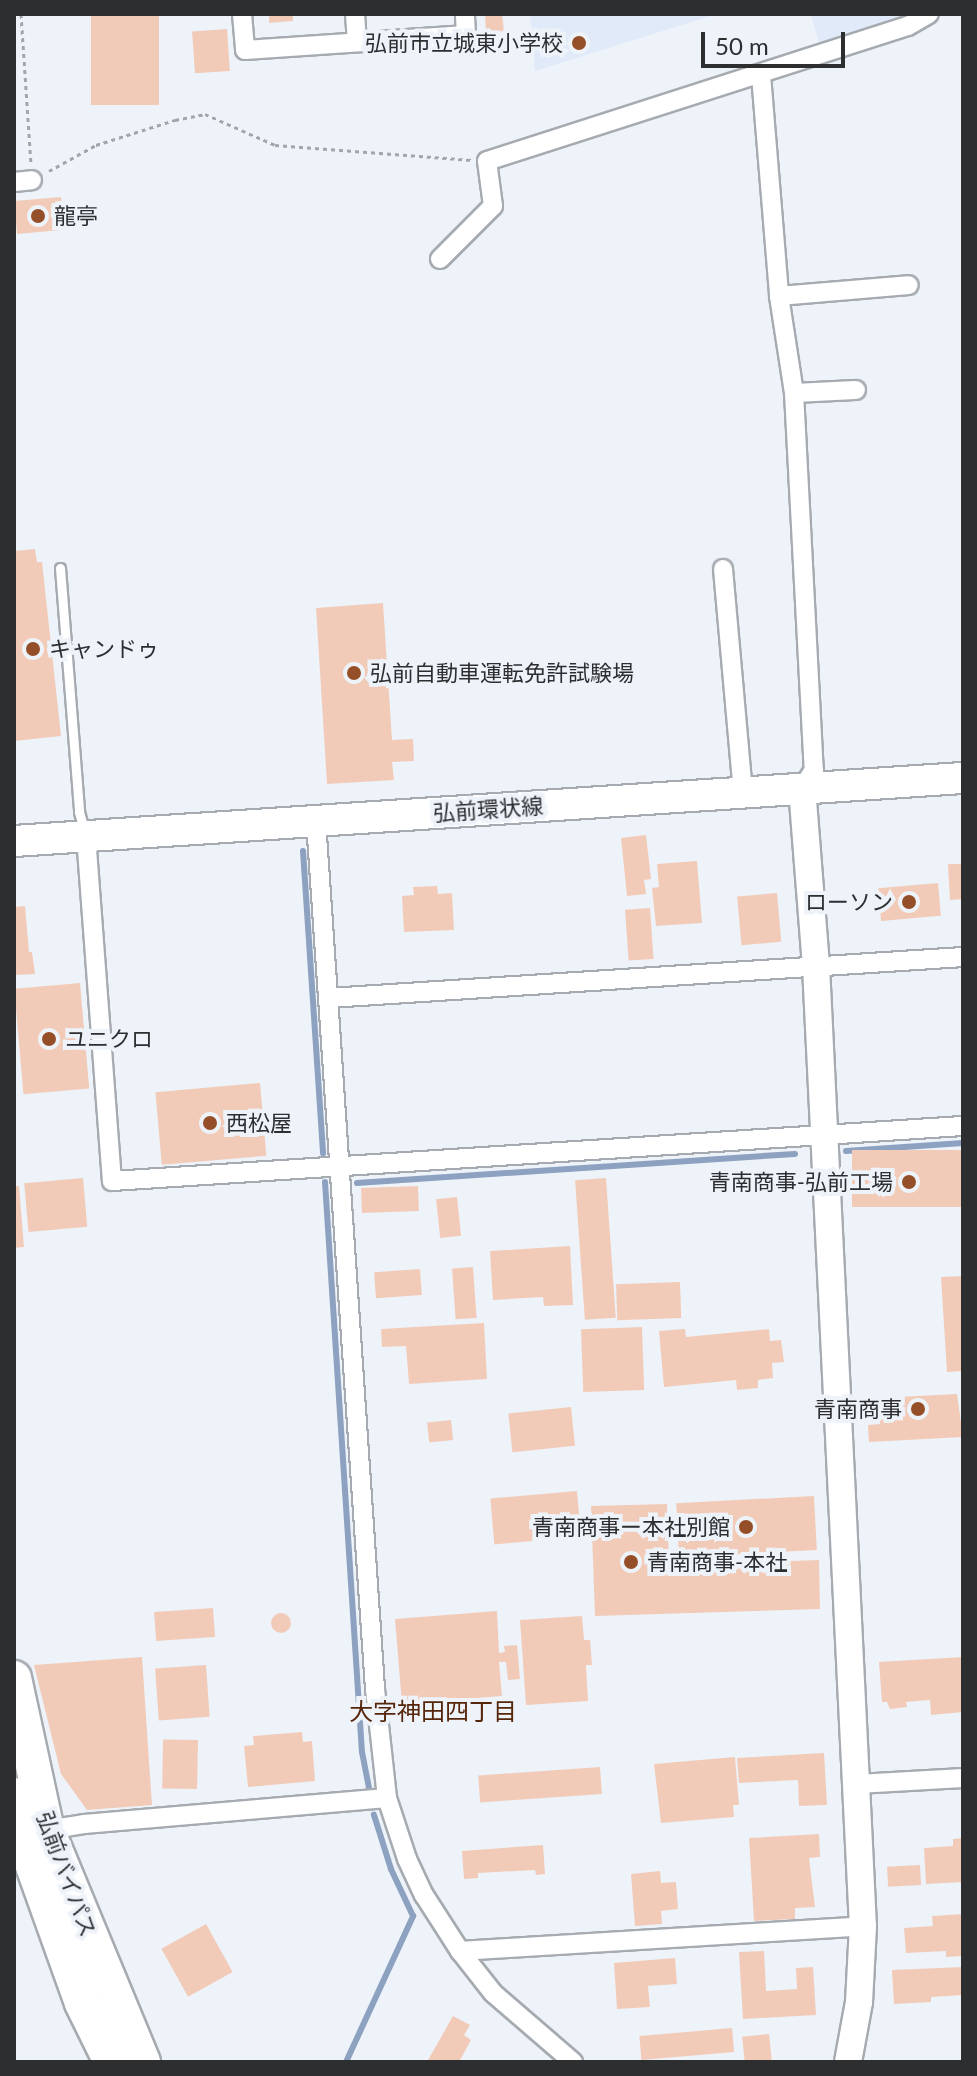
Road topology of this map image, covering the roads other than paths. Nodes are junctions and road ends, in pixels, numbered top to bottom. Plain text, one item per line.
1 (242, 14) edge
2 (355, 14) edge
3 (465, 14) edge
4 (929, 14) edge
5 (357, 42) junction
6 (761, 75) junction
7 (440, 259) dead end
8 (909, 285) dead end
9 (779, 296) junction
10 (856, 390) dead end
11 (794, 393) junction
12 (60, 568) dead end
13 (723, 569) dead end
14 (963, 778) edge
15 (802, 788) junction
16 (743, 793) junction
17 (316, 821) junction
18 (86, 836) junction
19 (14, 841) edge
20 (963, 957) edge
21 (816, 966) junction
22 (329, 998) junction
23 (963, 1126) edge
24 (823, 1135) junction
25 (341, 1165) junction
26 (14, 1678) edge
27 (963, 1778) edge
28 (857, 1784) junction
29 (14, 1795) edge
30 (387, 1798) junction
31 (47, 1830) junction
32 (47, 1866) junction
33 (863, 1926) junction
34 (460, 1951) junction
35 (87, 2062) edge
36 (111, 2062) edge
37 (143, 2062) edge
38 (162, 2062) edge
39 (573, 2062) edge
40 (848, 2062) edge

1 - 5 street
2 - 5 street
3 - 5 street
4 - 6 street
6 - 7 street
6 - 9 street
8 - 9 street
9 - 11 street
10 - 11 street
11 - 15 street
12 - 18 lane
13 - 16 street
14 - 15 main road, 弘前環状線
15 - 16 main road, 弘前環状線
15 - 21 street
16 - 17 main road, 弘前環状線
17 - 18 main road, 弘前環状線
17 - 22 street
18 - 19 main road, 弘前環状線
18 - 25 street
20 - 21 street
21 - 22 street
21 - 24 street
22 - 25 street
23 - 24 street
24 - 25 street
24 - 28 street
25 - 30 street
26 - 31 highway, 弘前バイパス
27 - 28 street
28 - 33 street
29 - 32 highway, 弘前バイパス
30 - 31 street
30 - 34 street
31 - 32 highway, 弘前バイパス
32 - 35 highway
32 - 36 highway, 弘前バイパス
32 - 37 highway, 弘前バイパス
32 - 38 highway
33 - 34 street
33 - 40 street
34 - 39 street

